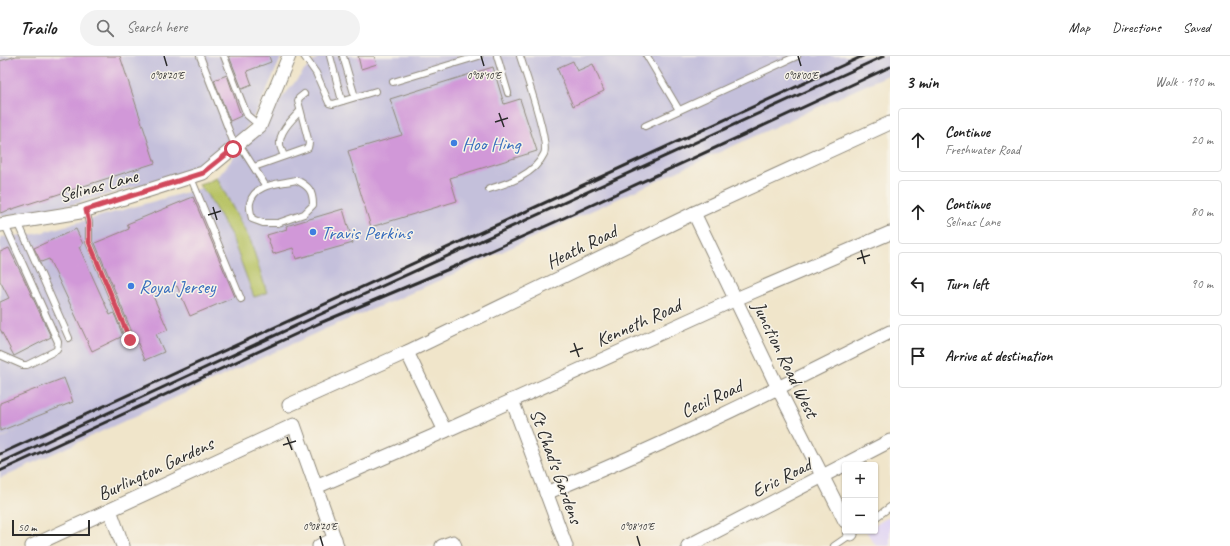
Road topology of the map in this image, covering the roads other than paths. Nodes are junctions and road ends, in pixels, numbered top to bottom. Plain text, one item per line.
1 (200, 56) edge
2 (224, 56) edge
3 (289, 56) edge
4 (304, 56) edge
5 (330, 56) edge
6 (342, 56) edge
7 (479, 56) edge
8 (496, 56) edge
9 (520, 56) edge
10 (647, 56) edge
11 (797, 56) edge
12 (393, 82) dead end
13 (376, 91) dead end
14 (508, 93) dead end
15 (304, 94) dead end
16 (355, 97) junction
17 (342, 101) junction
18 (679, 110) junction
19 (300, 111) junction
20 (890, 123) edge
21 (260, 126) junction
22 (646, 126) dead end
23 (236, 146) junction
24 (284, 156) junction
25 (254, 167) junction
26 (190, 178) junction
27 (265, 185) junction
28 (489, 189) dead end
29 (86, 210) junction
30 (694, 213) junction
31 (7, 224) edge
32 (890, 233) edge
33 (241, 299) dead end
34 (736, 299) junction
35 (890, 332) edge
36 (69, 338) dead end
37 (130, 340) dead end
38 (407, 352) junction
39 (0, 355) edge
40 (778, 388) junction
41 (512, 400) junction
42 (289, 405) dead end
43 (445, 431) junction
44 (890, 441) edge
45 (823, 477) junction
46 (316, 487) junction
47 (546, 493) junction
48 (890, 507) edge
49 (110, 510) junction
50 (842, 516) edge
51 (878, 516) edge
52 (849, 534) edge
53 (336, 543) edge
54 (32, 546) edge
55 (123, 546) edge
56 (319, 546) edge
57 (442, 546) edge
58 (454, 546) edge
59 (566, 546) edge
60 (688, 546) edge
61 (834, 546) edge

1 - 23 lane
2 - 21 lane
3 - 21 street
4 - 17 lane
5 - 17 lane
6 - 16 lane
7 - 12 lane
8 - 14 lane
9 - 28 lane
10 - 18 lane
11 - 18 lane
13 - 16 lane
15 - 19 lane
16 - 17 lane
18 - 22 lane
19 - 24 lane
19 - 24 lane
20 - 30 street, Heath Road
21 - 23 street, Selinas Lane
23 - 25 lane
23 - 26 street, Selinas Lane
24 - 25 lane
25 - 27 lane
26 - 29 street, Selinas Lane
26 - 33 lane
27 - 27 lane
29 - 31 street, Selinas Lane
29 - 37 lane
30 - 34 street, Junction Road West
30 - 38 street, Heath Road
31 - 36 lane
31 - 39 lane
32 - 34 street, Kenneth Road
34 - 40 street, Junction Road West
34 - 41 street, Kenneth Road
35 - 40 street, Cecil Road
38 - 42 street, Heath Road
38 - 43 street
40 - 45 street, Junction Road West
40 - 47 street, Cecil Road
41 - 43 street, Kenneth Road
41 - 47 street, St Chad's Gardens
43 - 46 street, Kenneth Road
44 - 45 street, Eric Road
45 - 50 street, Junction Road West
45 - 60 street, Eric Road
46 - 49 street, Burlington Gardens
46 - 53 street
47 - 59 street, St Chad's Gardens
48 - 51 lane
49 - 54 street, Burlington Gardens
49 - 55 street
52 - 61 lane
53 - 56 street
57 - 58 street

